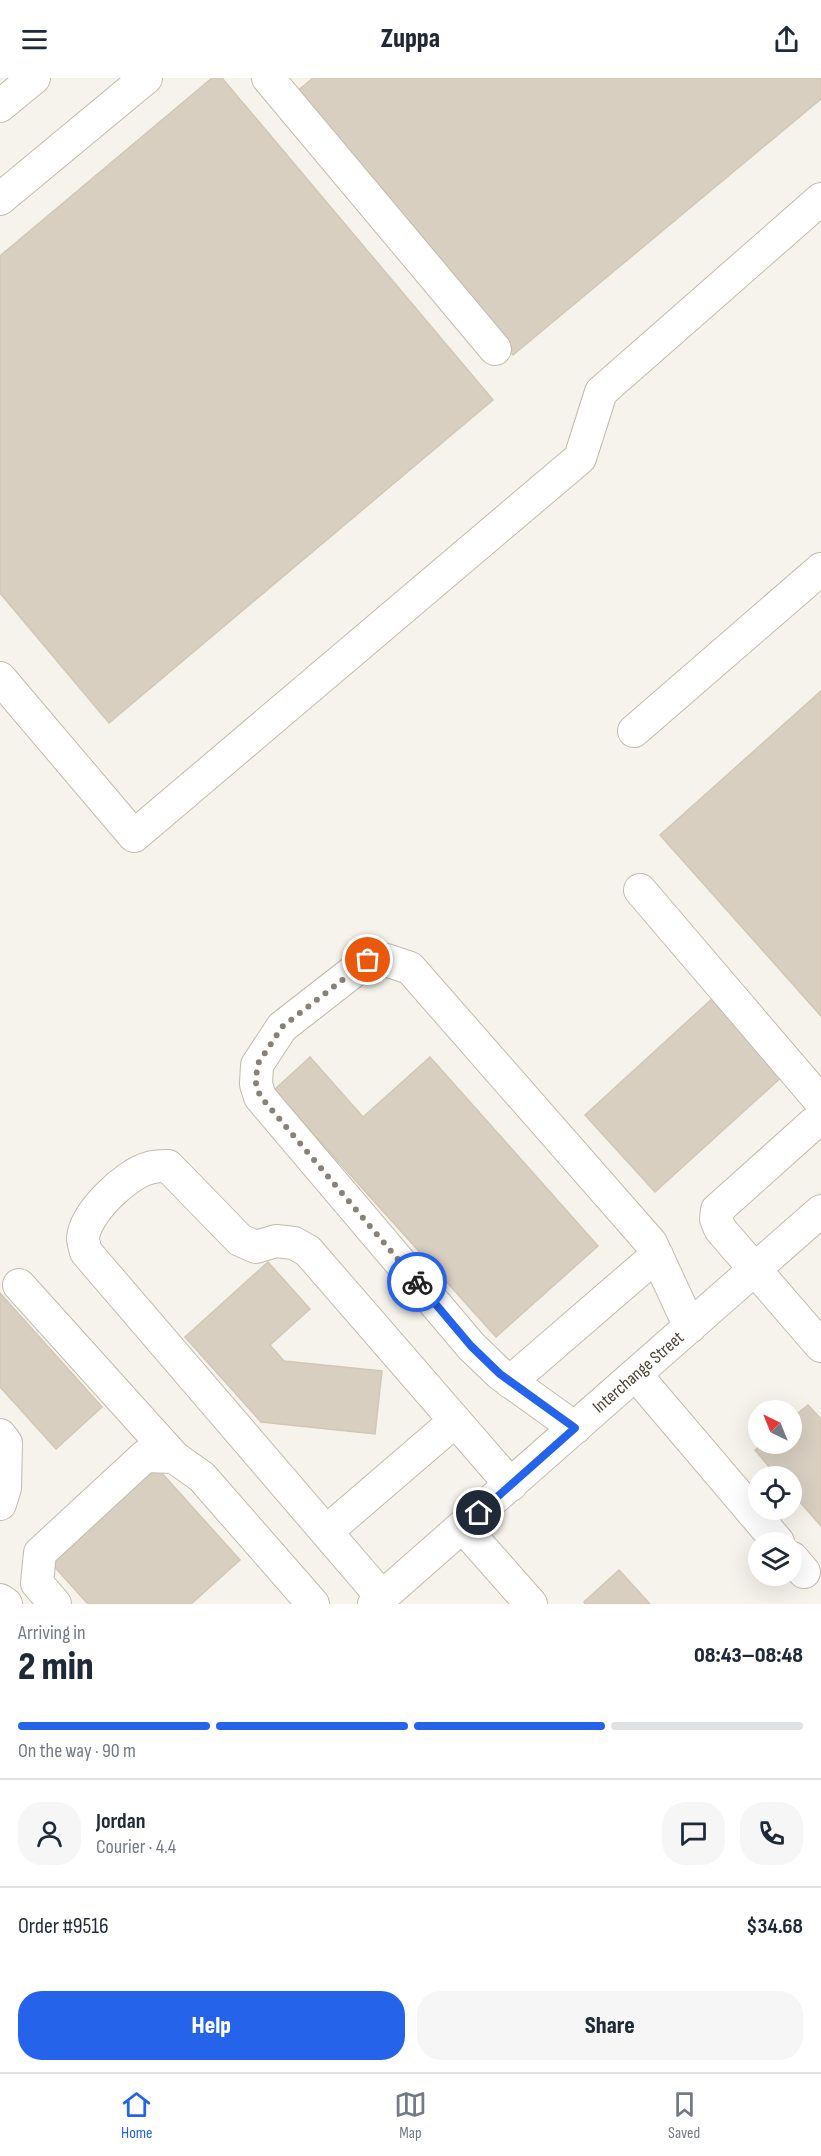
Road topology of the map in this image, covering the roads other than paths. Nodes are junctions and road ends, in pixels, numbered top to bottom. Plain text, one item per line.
1 (34, 78) edge
2 (146, 78) edge
3 (268, 78) edge
4 (0, 106) edge
5 (0, 199) edge
6 (821, 199) edge
7 (495, 349) dead end
8 (821, 568) edge
9 (0, 678) edge
10 (634, 731) dead end
11 (640, 890) dead end
12 (821, 1102) edge
13 (821, 1121) edge
14 (821, 1211) edge
15 (657, 1255) junction
16 (754, 1270) junction
17 (19, 1285) dead end
18 (690, 1327) junction
19 (820, 1342) edge
20 (636, 1375) junction
21 (510, 1382) junction
22 (455, 1421) junction
23 (575, 1428) junction
24 (0, 1435) edge
25 (174, 1457) junction
26 (511, 1485) junction
27 (0, 1504) edge
28 (463, 1527) junction
29 (326, 1532) junction
30 (769, 1532) edge
31 (0, 1600) edge
32 (378, 1601) edge
33 (6, 1604) edge
34 (55, 1604) edge
35 (314, 1604) edge
36 (531, 1604) edge

1 - 4 street
2 - 5 street
3 - 7 street
6 - 9 street
8 - 10 street
11 - 12 street
13 - 16 street
14 - 16 street, Interchange Street
15 - 18 street
15 - 21 street
15 - 21 street
16 - 18 street, Interchange Street
16 - 19 street
17 - 25 street
18 - 20 street, Interchange Street
20 - 23 street, Interchange Street
20 - 30 street
21 - 23 street
22 - 26 street
22 - 29 street
22 - 29 street
23 - 26 street, Interchange Street
24 - 27 street
25 - 34 street
25 - 35 street
26 - 28 street, Interchange Street
28 - 32 street, Interchange Street
28 - 36 street
29 - 32 street
31 - 33 street

